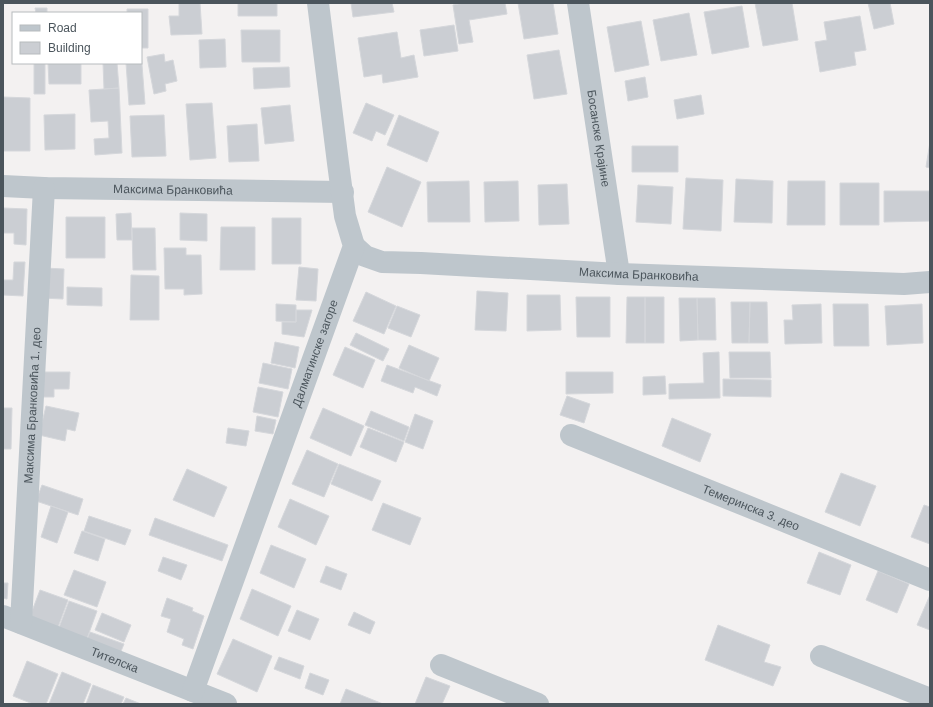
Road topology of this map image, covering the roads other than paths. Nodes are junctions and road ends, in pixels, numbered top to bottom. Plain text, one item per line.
1 (318, 3) edge
2 (578, 3) edge
3 (3, 186) edge
4 (44, 188) junction
5 (343, 192) junction
6 (354, 246) junction
7 (620, 274) junction
8 (930, 282) edge
9 (571, 436) dead end
10 (930, 580) edge
11 (12, 620) edge
12 (821, 656) dead end
13 (441, 665) dead end
14 (193, 691) junction
15 (930, 699) edge
16 (226, 704) edge
17 (538, 704) edge

1 - 5 street
2 - 7 street, Босанске Крајине
3 - 4 street, Максима Бранковића
4 - 5 street, Максима Бранковића
4 - 11 street, Максима Бранковића 1. део
5 - 6 street
6 - 7 street, Максима Бранковића
6 - 14 street, Далматинске загоре
7 - 8 street, Максима Бранковића
9 - 10 street, Темеринска 3. део
11 - 14 street, Тителска
12 - 15 street
13 - 17 street
14 - 16 street, Тителска

